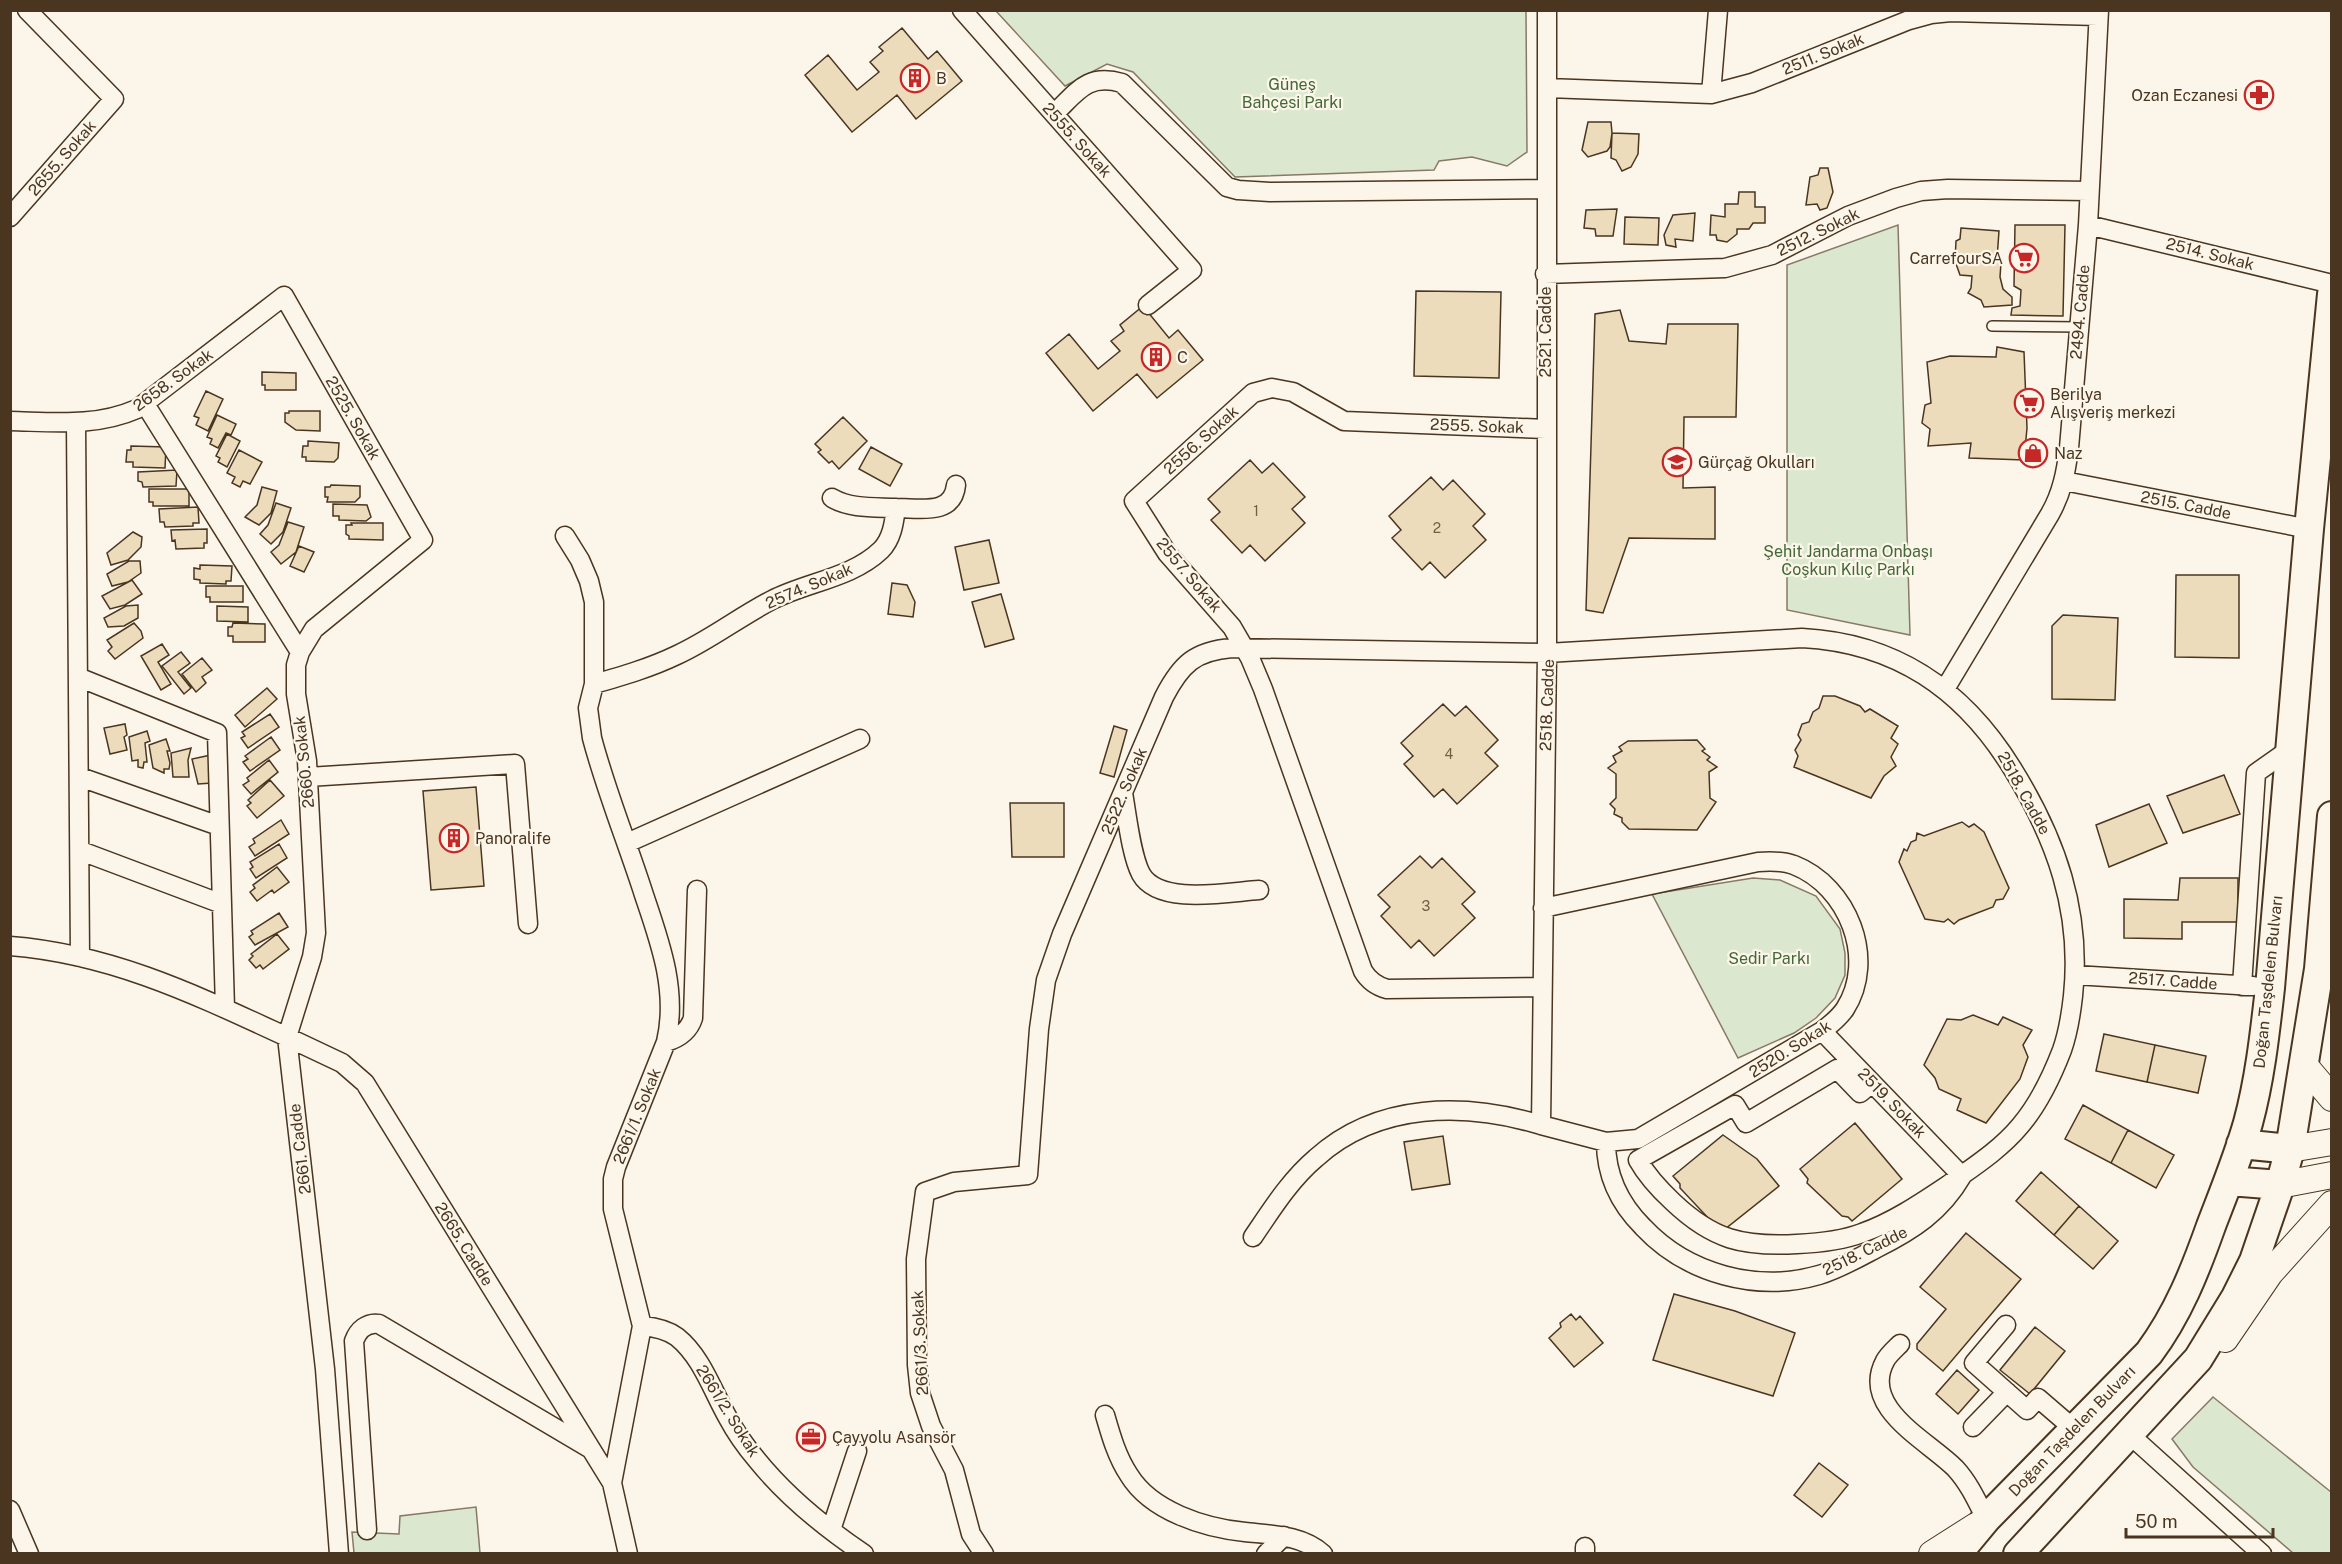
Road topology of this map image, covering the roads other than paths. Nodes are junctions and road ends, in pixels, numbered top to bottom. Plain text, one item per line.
1 (27, 10) edge
2 (962, 10) edge
3 (1547, 10) edge
4 (1718, 10) edge
5 (2099, 13) edge
6 (1909, 15) edge
7 (1547, 88) junction
8 (1711, 94) junction
9 (1054, 114) junction
10 (1545, 189) junction
11 (2089, 192) junction
12 (13, 208) edge
13 (2088, 225) junction
14 (1545, 274) junction
15 (2331, 284) edge
16 (2331, 294) edge
17 (284, 296) joint
18 (1148, 305) dead end
19 (1992, 326) dead end
20 (2079, 327) junction
21 (1272, 388) joint
22 (145, 404) junction
23 (10, 421) edge
24 (76, 423) junction
25 (1546, 429) junction
26 (2064, 481) junction
27 (956, 485) dead end
28 (832, 498) dead end
29 (1134, 501) joint
30 (896, 508) junction
31 (2309, 529) junction
32 (565, 536) dead end
33 (423, 540) joint
34 (1245, 648) junction
35 (300, 652) junction
36 (1546, 652) junction
37 (78, 677) junction
38 (594, 684) junction
39 (1945, 689) junction
40 (860, 740) dead end
41 (80, 777) junction
42 (308, 777) junction
43 (1123, 793) junction
44 (2331, 824) edge
45 (219, 826) junction
46 (627, 843) junction
47 (81, 851) junction
48 (697, 890) dead end
49 (1259, 890) dead end
50 (222, 904) junction
51 (1544, 908) junction
52 (2328, 921) edge
53 (528, 924) dead end
54 (10, 946) edge
55 (80, 957) junction
56 (2075, 975) junction
57 (1542, 987) junction
58 (2256, 987) junction
59 (225, 1008) junction
60 (1822, 1031) junction
61 (287, 1036) junction
62 (666, 1042) junction
63 (2304, 1065) junction
64 (1872, 1083) junction
65 (2331, 1098) edge
66 (1541, 1125) junction
67 (1606, 1142) junction
68 (2331, 1142) edge
69 (2241, 1144) junction
70 (2290, 1149) junction
71 (2331, 1175) edge
72 (1962, 1176) junction
73 (2229, 1181) junction
74 (2280, 1185) junction
75 (925, 1192) joint
76 (2331, 1204) edge
77 (1253, 1237) dead end
78 (642, 1326) junction
79 (2006, 1326) dead end
80 (1900, 1344) dead end
81 (2186, 1373) junction
82 (2007, 1392) junction
83 (1106, 1415) dead end
84 (1973, 1427) dead end
85 (2074, 1429) junction
86 (2129, 1434) junction
87 (593, 1450) junction
88 (857, 1451) dead end
89 (612, 1483) junction
90 (10, 1510) edge
91 (1986, 1519) junction
92 (366, 1530) dead end
93 (831, 1530) junction
94 (1284, 1536) junction
95 (2021, 1551) edge
96 (29, 1554) edge
97 (339, 1554) edge
98 (628, 1554) edge
99 (864, 1554) edge
100 (984, 1554) edge
101 (1266, 1554) edge
102 (1323, 1554) edge
103 (1932, 1554) edge
104 (1957, 1554) edge
105 (2262, 1554) edge

1 - 12 street, 2655. Sokak
2 - 9 street, 2555. Sokak
3 - 7 street, 2521. Cadde
4 - 8 street
5 - 6 street, 2511. Sokak
5 - 11 street, 2494. Cadde
6 - 8 street, 2511. Sokak
7 - 8 street, 2511. Sokak
7 - 10 street, 2521. Cadde
9 - 10 street
9 - 18 street, 2555. Sokak
10 - 14 street, 2521. Cadde
11 - 13 street, 2494. Cadde
11 - 14 street, 2512. Sokak
13 - 15 street, 2514. Sokak
13 - 20 street, 2494. Cadde
14 - 25 street, 2521. Cadde
16 - 31 main road, Doğan Taşdelen Bulvarı
17 - 22 street, 2658. Sokak
17 - 33 street, 2525. Sokak
19 - 20 lane
20 - 26 street, 2494. Cadde
21 - 25 street, 2555. Sokak
21 - 29 street, 2556. Sokak
22 - 24 street, 2658. Sokak
22 - 35 street
23 - 24 street, 2658. Sokak
24 - 37 street
25 - 36 street, 2521. Cadde
26 - 31 street, 2515. Cadde
26 - 39 street, 2494. Cadde
27 - 30 street
28 - 30 street
29 - 34 street, 2557. Sokak
30 - 38 street, 2574. Sokak
31 - 58 main road, Doğan Taşdelen Bulvarı
32 - 38 street, 2661/1. Sokak
33 - 35 street, 2660. Sokak
34 - 36 street, 2522. Sokak
34 - 43 street, 2522. Sokak
34 - 57 street, 2557. Sokak
35 - 42 street, 2660. Sokak
36 - 39 street, 2518. Cadde
36 - 51 street, 2518. Cadde
37 - 41 street
37 - 45 street
38 - 46 street, 2661/1. Sokak
39 - 56 street, 2518. Cadde
40 - 46 street
41 - 45 street
41 - 47 street
42 - 53 street
42 - 61 street, 2660. Sokak
43 - 49 street
43 - 75 street, 2522. Sokak
44 - 52 main road
45 - 50 street
46 - 62 street, 2661/1. Sokak
47 - 50 street
47 - 55 street
48 - 62 street
50 - 59 street
51 - 57 street, 2518. Cadde
51 - 60 street, 2520. Sokak
52 - 63 main road
54 - 55 street
55 - 59 street
56 - 58 street, 2517. Cadde
56 - 72 street, 2518. Cadde
57 - 66 street, 2518. Cadde
58 - 69 main road, Doğan Taşdelen Bulvarı
59 - 61 street
60 - 64 street, 2519. Sokak
60 - 67 street, 2520. Sokak
61 - 87 street, 2665. Cadde
61 - 97 street, 2661. Cadde
62 - 78 street, 2661/1. Sokak
63 - 65 main road
63 - 70 main road
64 - 72 street, 2519. Sokak
64 - 72 street, 2518. Cadde
66 - 67 street
66 - 77 street
67 - 72 street, 2518. Cadde
68 - 70 main road
69 - 70 main road
69 - 73 main road, Doğan Taşdelen Bulvarı
70 - 74 main road
71 - 74 main road
73 - 74 main road
73 - 85 main road, Doğan Taşdelen Bulvarı
74 - 81 main road
75 - 100 street, 2661/3. Sokak
76 - 81 main road
78 - 89 street, 2661/1. Sokak
78 - 93 street, 2661/2. Sokak
79 - 82 street
80 - 91 street
81 - 86 main road
82 - 84 street
82 - 85 street
83 - 94 street
85 - 91 main road, Doğan Taşdelen Bulvarı
86 - 95 main road
86 - 105 street
87 - 89 street, 2665. Cadde
87 - 92 street
88 - 93 street
89 - 98 street, 2661/1. Sokak
90 - 96 street
91 - 103 main road, Doğan Taşdelen Bulvarı
91 - 104 main road
93 - 99 street, 2661/2. Sokak
94 - 101 street
94 - 102 street

